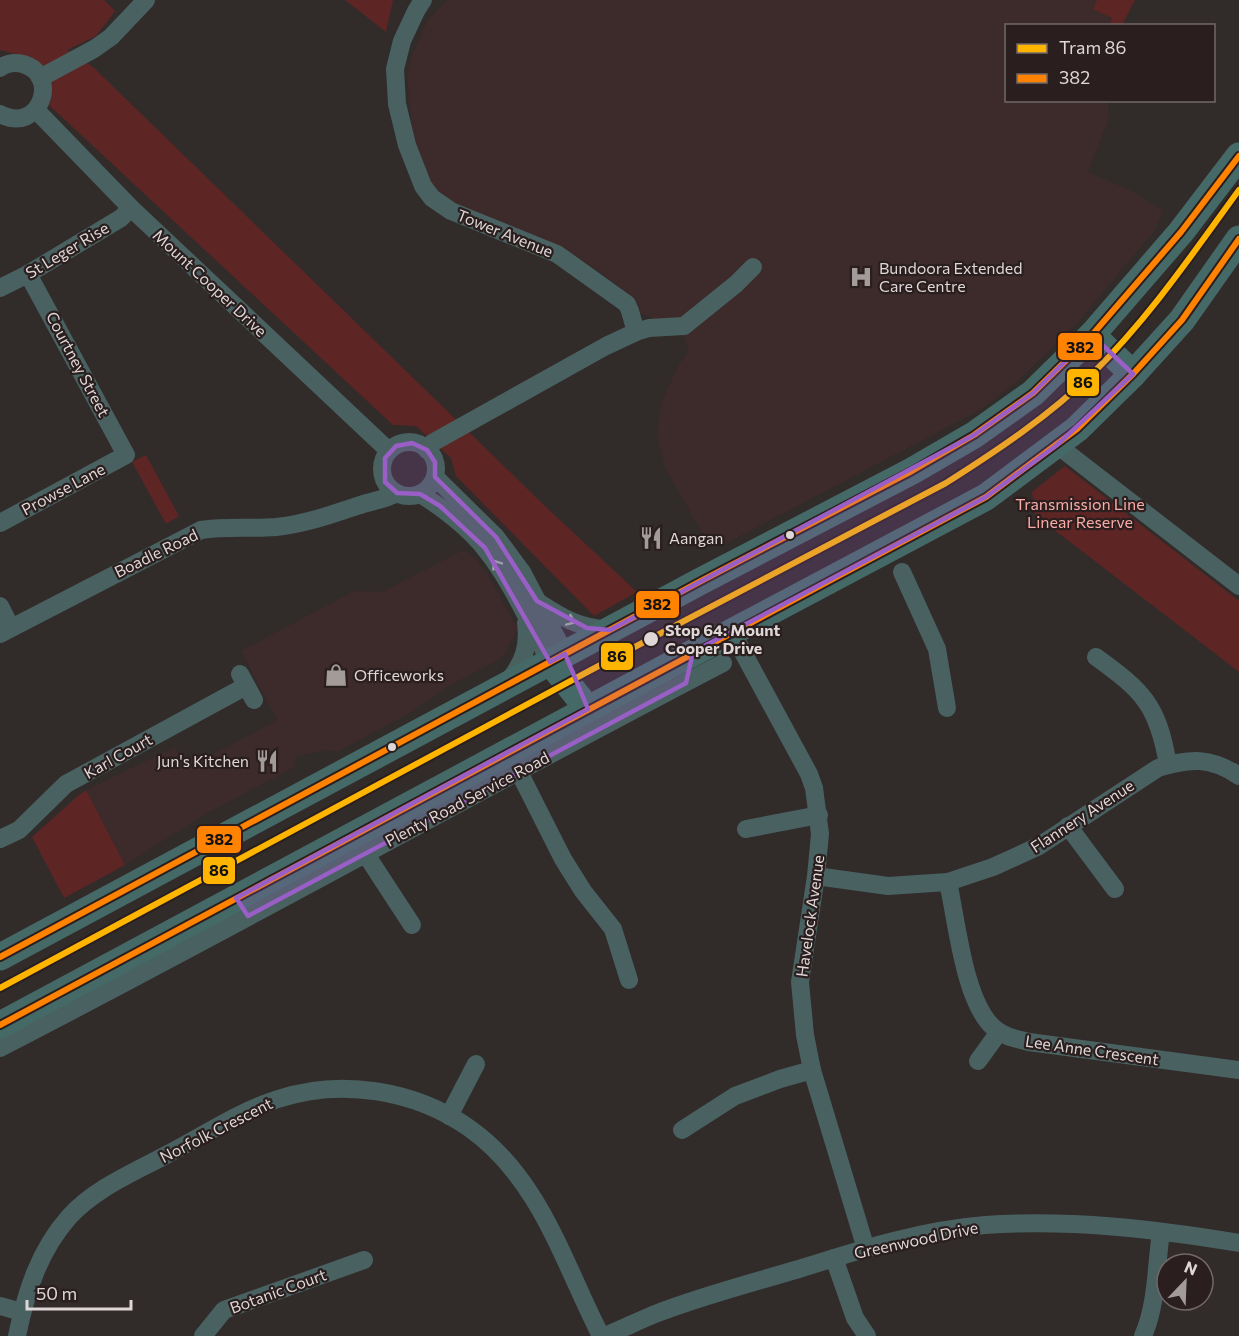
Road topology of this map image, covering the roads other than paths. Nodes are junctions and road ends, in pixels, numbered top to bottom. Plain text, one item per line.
1 (137, 3) edge
2 (419, 5) edge
3 (0, 68) edge
4 (40, 78) junction
5 (36, 110) junction
6 (0, 114) edge
7 (1239, 156) edge
8 (131, 208) junction
9 (1239, 239) edge
10 (753, 267) dead end
11 (28, 274) junction
12 (0, 288) edge
13 (636, 332) junction
14 (1092, 335) junction
15 (1133, 374) junction
16 (1057, 445) junction
17 (427, 450) junction
18 (389, 451) junction
19 (126, 455) joint
20 (383, 474) junction
21 (435, 477) junction
22 (397, 493) junction
23 (420, 494) junction
24 (358, 505) junction
25 (0, 523) edge
26 (902, 572) dead end
27 (1239, 586) edge
28 (537, 600) junction
29 (0, 606) edge
30 (525, 615) junction
31 (610, 630) junction
32 (5, 631) edge
33 (732, 632) junction
34 (693, 652) junction
35 (1096, 657) dead end
36 (557, 658) junction
37 (723, 663) dead end
38 (686, 683) junction
39 (247, 687) dead end
40 (500, 688) junction
41 (947, 708) dead end
42 (588, 709) junction
43 (1168, 765) junction
44 (519, 772) junction
45 (1239, 776) edge
46 (819, 815) junction
47 (1068, 826) junction
48 (746, 829) dead end
49 (0, 839) edge
50 (365, 852) junction
51 (816, 876) junction
52 (948, 882) junction
53 (1115, 889) dead end
54 (242, 907) junction
55 (412, 925) dead end
56 (0, 957) edge
57 (629, 981) dead end
58 (0, 1025) edge
59 (999, 1032) junction
60 (0, 1048) edge
61 (978, 1061) dead end
62 (476, 1064) dead end
63 (812, 1070) junction
64 (1239, 1070) edge
65 (449, 1116) junction
66 (682, 1130) dead end
67 (1161, 1232) junction
68 (1239, 1243) edge
69 (866, 1248) junction
70 (834, 1258) junction
71 (364, 1260) dead end
72 (0, 1306) edge
73 (22, 1312) junction
74 (17, 1336) edge
75 (203, 1336) edge
76 (603, 1336) edge
77 (867, 1336) edge
78 (1143, 1336) edge

1 - 4 street
2 - 13 street, Tower Avenue
3 - 4 street
4 - 5 street
5 - 6 street
5 - 8 street, Mount Cooper Drive
7 - 14 highway
8 - 11 street, St Leger Rise
8 - 18 street, Mount Cooper Drive
9 - 15 highway
10 - 13 street
11 - 12 street, St Leger Rise
11 - 19 street, Courtney Street
13 - 17 street
14 - 15 highway
14 - 31 highway
15 - 16 highway
16 - 27 street
16 - 33 highway
17 - 18 street
17 - 21 street
18 - 20 street
19 - 25 street, Prowse Lane
20 - 22 street
20 - 24 street
21 - 23 street
21 - 28 street
22 - 23 street
22 - 24 street, Boadle Road
30 -> 23 street
24 - 32 street, Boadle Road
26 - 41 street
28 -> 31 street
28 - 36 street
29 - 32 street
30 - 36 street
30 - 40 street
31 - 36 highway
33 - 34 highway
33 - 46 street, Havelock Avenue
34 - 38 street
34 - 42 highway
35 - 43 street
36 - 40 highway
36 - 42 highway
37 - 38 street, Plenty Road Service Road
38 - 44 street, Plenty Road Service Road
39 - 49 street, Karl Court
40 - 56 highway
42 - 54 highway
43 - 45 street, Flannery Avenue
43 - 47 street, Flannery Avenue
44 - 50 street, Plenty Road Service Road
44 - 57 street
46 - 48 street
46 - 51 street, Havelock Avenue
47 - 52 street, Flannery Avenue
47 - 53 street
50 - 54 street, Plenty Road Service Road
50 - 55 street
51 - 52 street, Flannery Avenue
51 - 63 street, Havelock Avenue
52 - 59 street
54 - 58 highway
54 - 60 street, Plenty Road Service Road
59 - 61 street
59 - 64 street, Lee Anne Crescent
62 - 65 street
63 - 66 street
63 - 69 street, Havelock Avenue
65 - 73 street, Norfolk Crescent
65 - 76 street, Norfolk Crescent
67 - 68 street, Greenwood Drive
67 - 69 street, Greenwood Drive
67 - 78 street
69 - 70 street, Greenwood Drive
70 - 76 street, Greenwood Drive
70 - 77 street
71 - 75 street, Botanic Court
72 - 73 street
73 - 74 street, Norfolk Crescent

